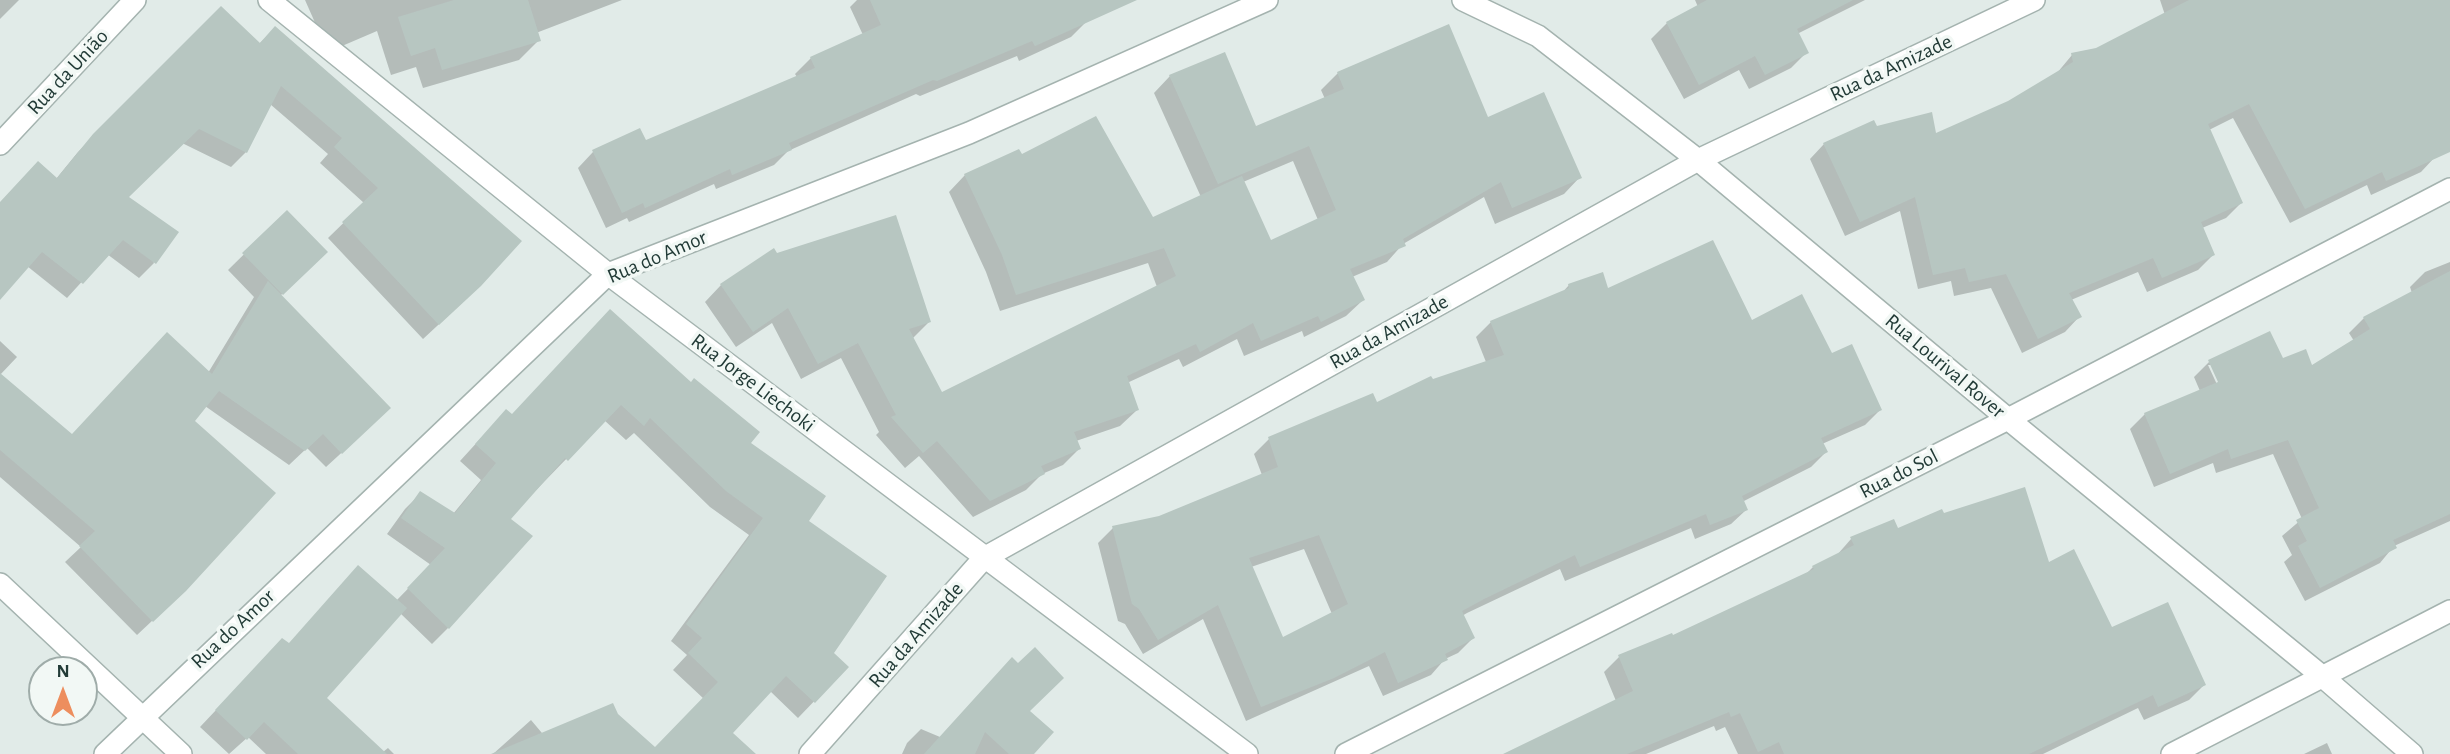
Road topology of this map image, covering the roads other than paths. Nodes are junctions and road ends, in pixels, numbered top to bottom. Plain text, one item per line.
1 (135, 0) edge
2 (269, 0) edge
3 (1267, 0) edge
4 (1463, 0) edge
5 (2034, 0) edge
6 (0, 144) edge
7 (1698, 160) junction
8 (2450, 189) edge
9 (608, 274) junction
10 (2008, 419) junction
11 (984, 558) junction
12 (0, 584) edge
13 (2450, 611) edge
14 (2323, 677) junction
15 (141, 717) junction
16 (105, 754) edge
17 (181, 754) edge
18 (810, 754) edge
19 (1247, 754) edge
20 (1346, 754) edge
21 (2172, 754) edge
22 (2412, 754) edge

1 - 6 street, Rua da União
2 - 9 street, Rua Jorge Liechoki
3 - 9 street, Rua do Amor
4 - 7 street, Rua Lourival Rover
5 - 7 street, Rua da Amizade
7 - 10 street, Rua Lourival Rover
7 - 11 street, Rua da Amizade
8 - 10 street, Rua do Sol
9 - 11 street, Rua Jorge Liechoki
9 - 15 street, Rua do Amor
10 - 14 street, Rua Lourival Rover
10 - 20 street, Rua do Sol
11 - 18 street, Rua da Amizade
11 - 19 street, Rua Jorge Liechoki
12 - 15 street
13 - 14 street
14 - 21 street
14 - 22 street, Rua Lourival Rover
15 - 16 street, Rua do Amor
15 - 17 street

